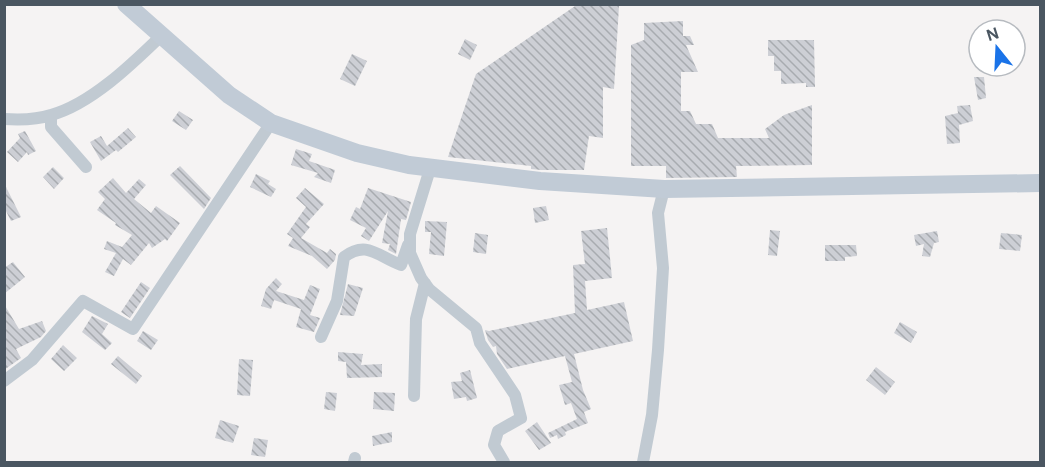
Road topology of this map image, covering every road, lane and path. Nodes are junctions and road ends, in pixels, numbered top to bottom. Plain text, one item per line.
1 (126, 4) edge
2 (161, 36) junction
3 (51, 116) junction
4 (4, 119) edge
5 (271, 123) junction
6 (86, 167) dead end
7 (430, 169) junction
8 (1041, 183) edge
9 (664, 189) junction
10 (409, 244) junction
11 (425, 284) junction
12 (321, 337) dead end
13 (4, 381) edge
14 (414, 396) dead end
15 (504, 462) edge
16 (643, 462) edge

1 - 2 street
2 - 3 street
2 - 5 street
3 - 4 street
3 - 6 street
5 - 7 street
5 - 13 street
7 - 9 street
7 - 10 street
8 - 9 street
9 - 16 street
10 - 11 street
10 - 12 street
11 - 14 street
11 - 15 street

